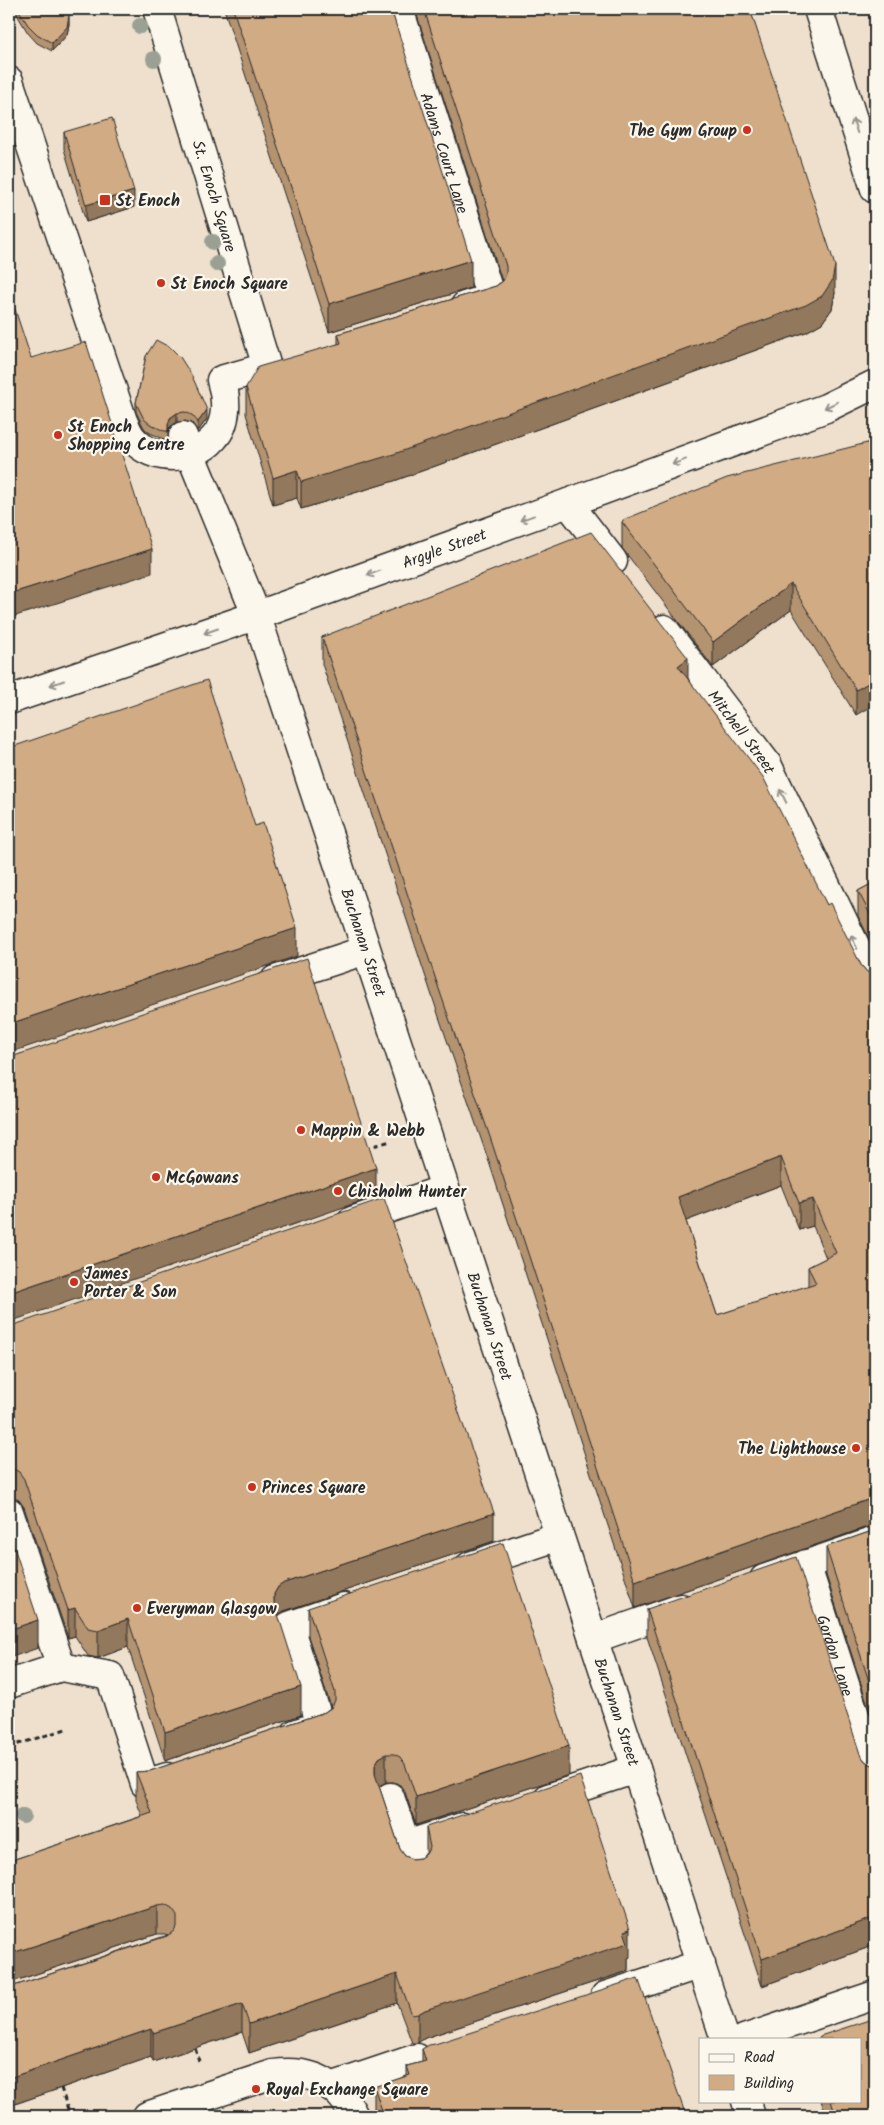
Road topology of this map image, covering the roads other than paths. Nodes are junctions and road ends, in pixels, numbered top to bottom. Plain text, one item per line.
1 (156, 9) edge
2 (399, 9) edge
3 (818, 9) edge
4 (9, 81) edge
5 (875, 189) edge
6 (445, 312) edge
7 (875, 384) edge
8 (187, 445) junction
9 (568, 503) junction
10 (629, 582) edge
11 (647, 606) edge
12 (256, 614) junction
13 (9, 700) edge
14 (366, 950) junction
15 (875, 986) edge
16 (253, 988) edge
17 (445, 1189) junction
18 (324, 1230) edge
19 (9, 1512) edge
20 (559, 1536) junction
21 (875, 1541) edge
22 (806, 1564) junction
23 (447, 1573) edge
24 (741, 1587) edge
25 (704, 1600) edge
26 (363, 1601) edge
27 (593, 1639) junction
28 (60, 1667) junction
29 (9, 1684) edge
30 (274, 1741) edge
31 (191, 1768) edge
32 (636, 1768) junction
33 (875, 1776) edge
34 (390, 1797) dead end
35 (526, 1805) edge
36 (489, 1818) edge
37 (406, 1845) junction
38 (415, 1872) edge
39 (701, 1964) junction
40 (875, 1995) edge
41 (579, 2004) edge
42 (725, 2038) edge
43 (747, 2038) edge
44 (429, 2054) edge
45 (331, 2087) junction
46 (746, 2102) edge
47 (147, 2116) edge
48 (354, 2116) edge
49 (751, 2116) edge

1 - 8 street, St. Enoch Square
2 - 6 street, Adams Court Lane
5 -> 3 street
4 - 8 street
7 -> 9 street, Argyle Street
8 - 12 street
9 - 10 street
9 -> 12 street, Argyle Street
15 -> 11 street, Mitchell Street
12 -> 13 street, Argyle Street
12 - 14 street, Buchanan Street
14 - 16 street
14 - 17 street, Buchanan Street
17 - 18 street
17 - 20 street, Buchanan Street
19 - 28 street
20 - 23 street
20 - 27 street, Buchanan Street
21 - 22 street
22 - 24 street
22 - 33 street, Gordon Lane
25 - 27 street
26 - 30 street
27 - 32 street, Buchanan Street
28 - 29 street
28 - 31 street
32 - 35 street
32 - 39 street, Buchanan Street
34 - 37 street
36 - 37 street
37 - 38 street
39 - 41 street
39 - 42 street, Buchanan Street
40 - 43 street
44 - 45 street
45 - 47 street
45 - 48 street
46 - 49 street

